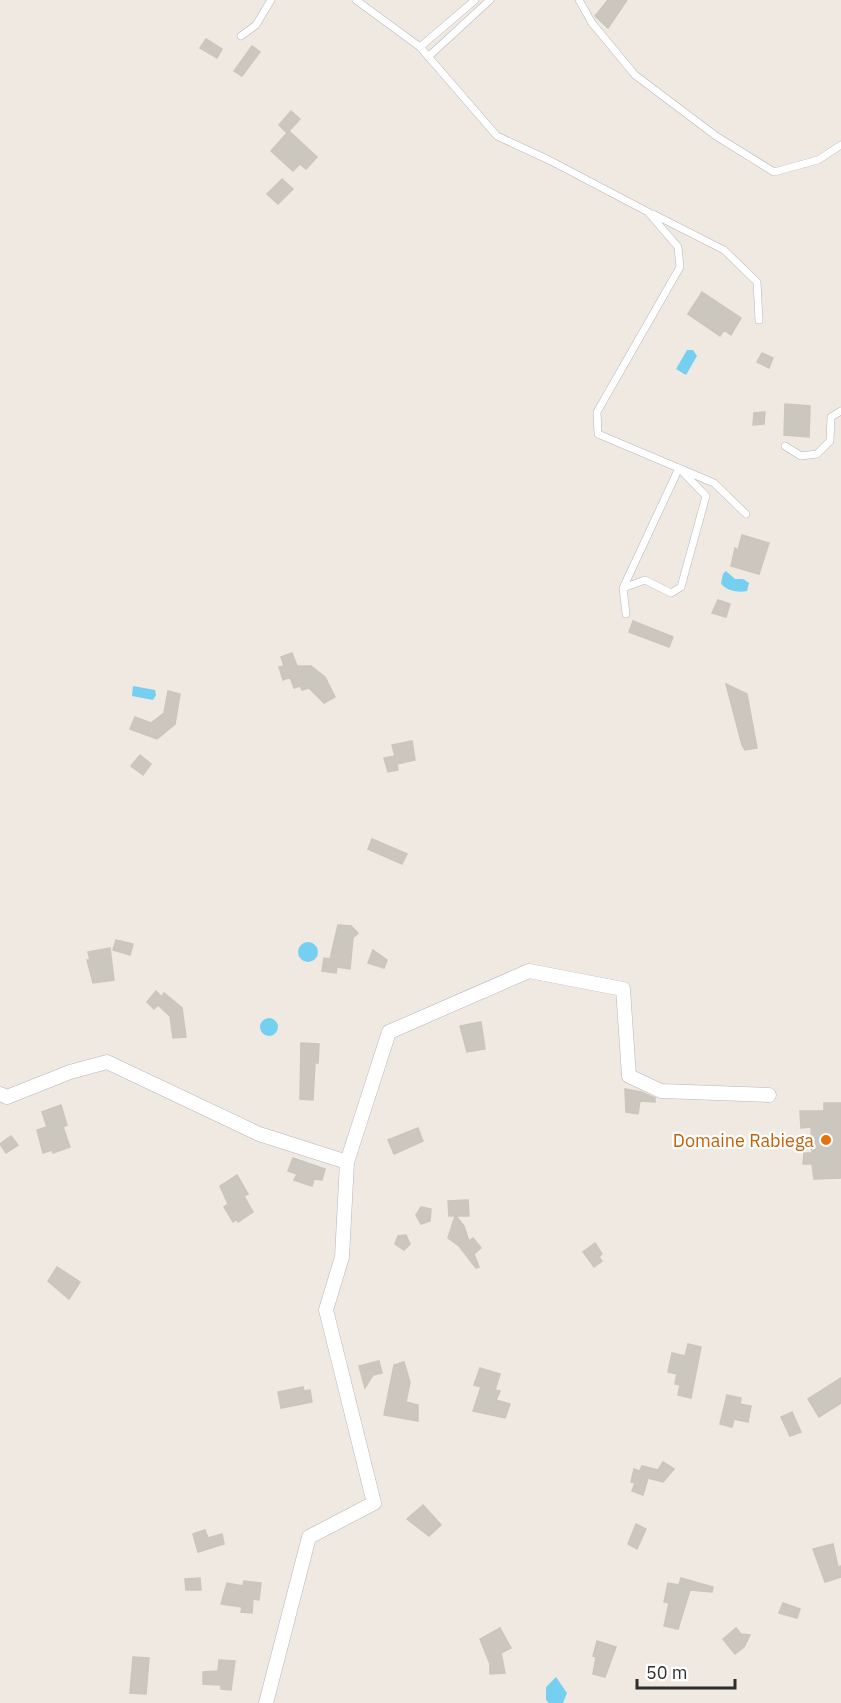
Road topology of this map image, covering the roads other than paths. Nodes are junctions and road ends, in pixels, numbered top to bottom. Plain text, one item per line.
1 (271, 0) edge
2 (356, 0) edge
3 (475, 0) edge
4 (490, 0) edge
5 (579, 0) edge
6 (242, 36) dead end
7 (420, 47) junction
8 (428, 57) junction
9 (841, 145) edge
10 (648, 212) junction
11 (759, 320) dead end
12 (841, 411) edge
13 (785, 446) dead end
14 (679, 468) junction
15 (747, 514) dead end
16 (623, 588) junction
17 (626, 614) dead end
18 (0, 1094) edge
19 (769, 1095) dead end
20 (347, 1162) junction
21 (266, 1703) edge

1 - 6 lane
2 - 7 lane
3 - 7 lane
4 - 8 lane
5 - 9 lane
7 - 8 lane
8 - 10 lane
10 - 11 lane
10 - 14 lane
12 - 13 lane
14 - 15 lane
14 - 16 lane
14 - 16 lane
16 - 17 lane
18 - 20 street
19 - 20 street
20 - 21 street

